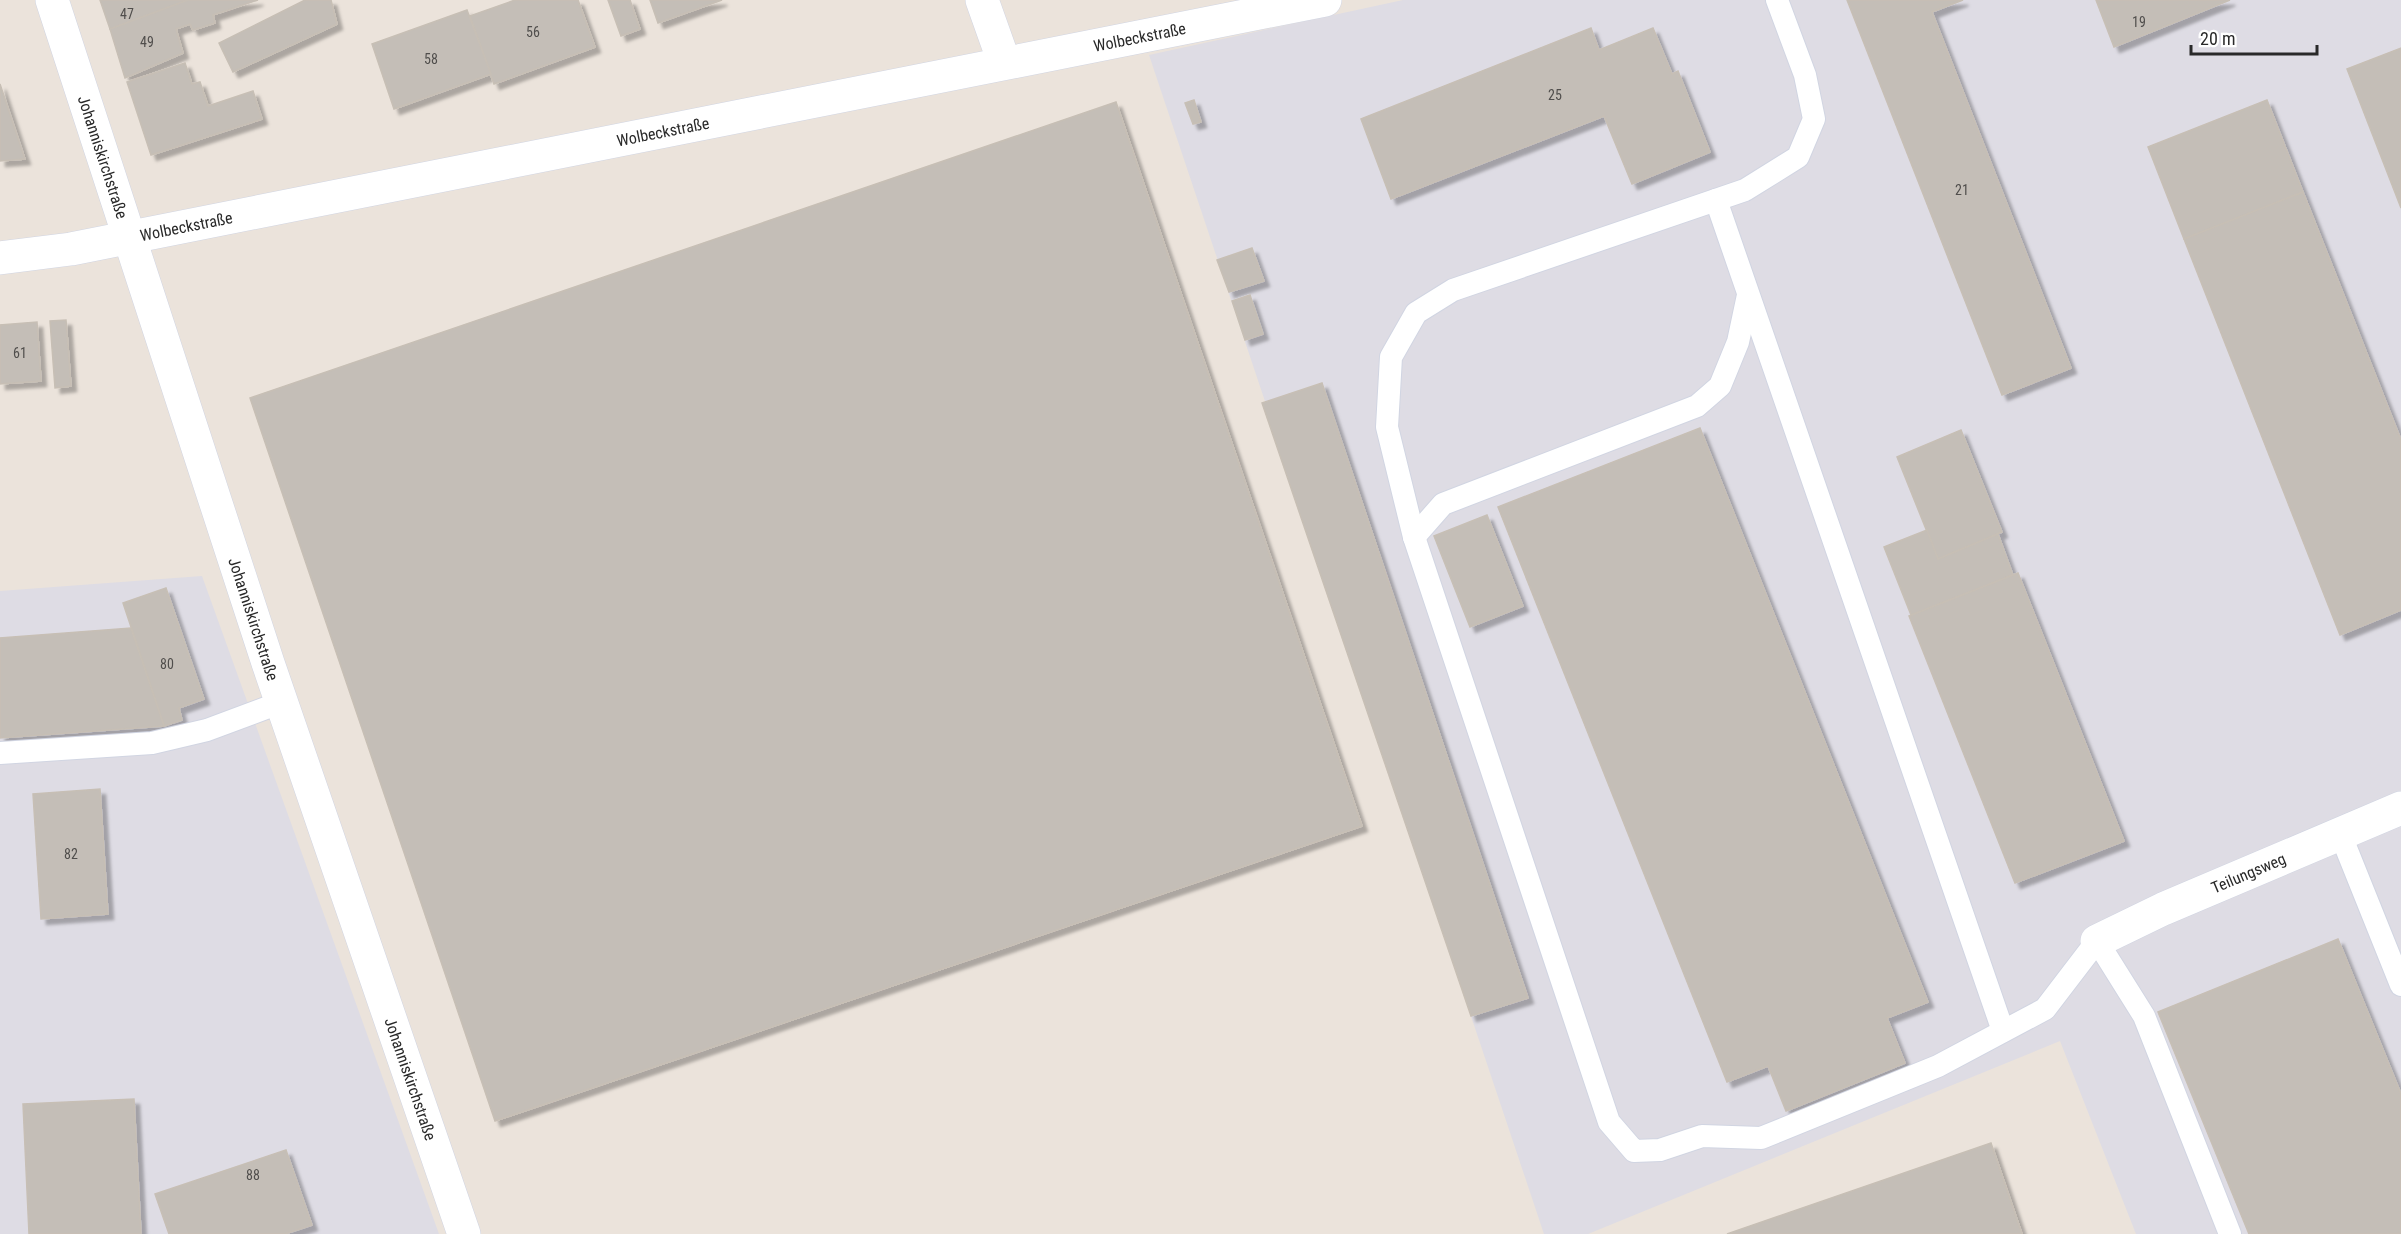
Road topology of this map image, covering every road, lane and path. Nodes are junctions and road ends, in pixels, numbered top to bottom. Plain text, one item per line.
1 (52, 0) edge
2 (982, 0) edge
3 (1325, 0) edge
4 (1777, 0) edge
5 (1005, 62) junction
6 (1716, 201) junction
7 (129, 236) junction
8 (0, 258) edge
9 (1748, 295) junction
10 (1414, 537) junction
11 (282, 702) junction
12 (0, 753) edge
13 (2401, 808) edge
14 (2340, 833) junction
15 (2097, 941) junction
16 (2401, 985) edge
17 (2003, 1031) junction
18 (464, 1234) edge
19 (2230, 1234) edge

1 - 7 street, Johanniskirchstraße
2 - 5 street
3 - 5 street, Wolbeckstraße
4 - 6 lane
5 - 7 street, Wolbeckstraße
6 - 9 lane
6 - 10 lane
7 - 8 street, Wolbeckstraße
7 - 11 street, Johanniskirchstraße
9 - 10 lane
9 - 17 lane
10 - 17 lane
11 - 12 lane
11 - 18 street, Johanniskirchstraße
13 - 14 street, Teilungsweg
14 - 15 street, Teilungsweg
14 - 16 lane
15 - 17 lane
15 - 19 lane

